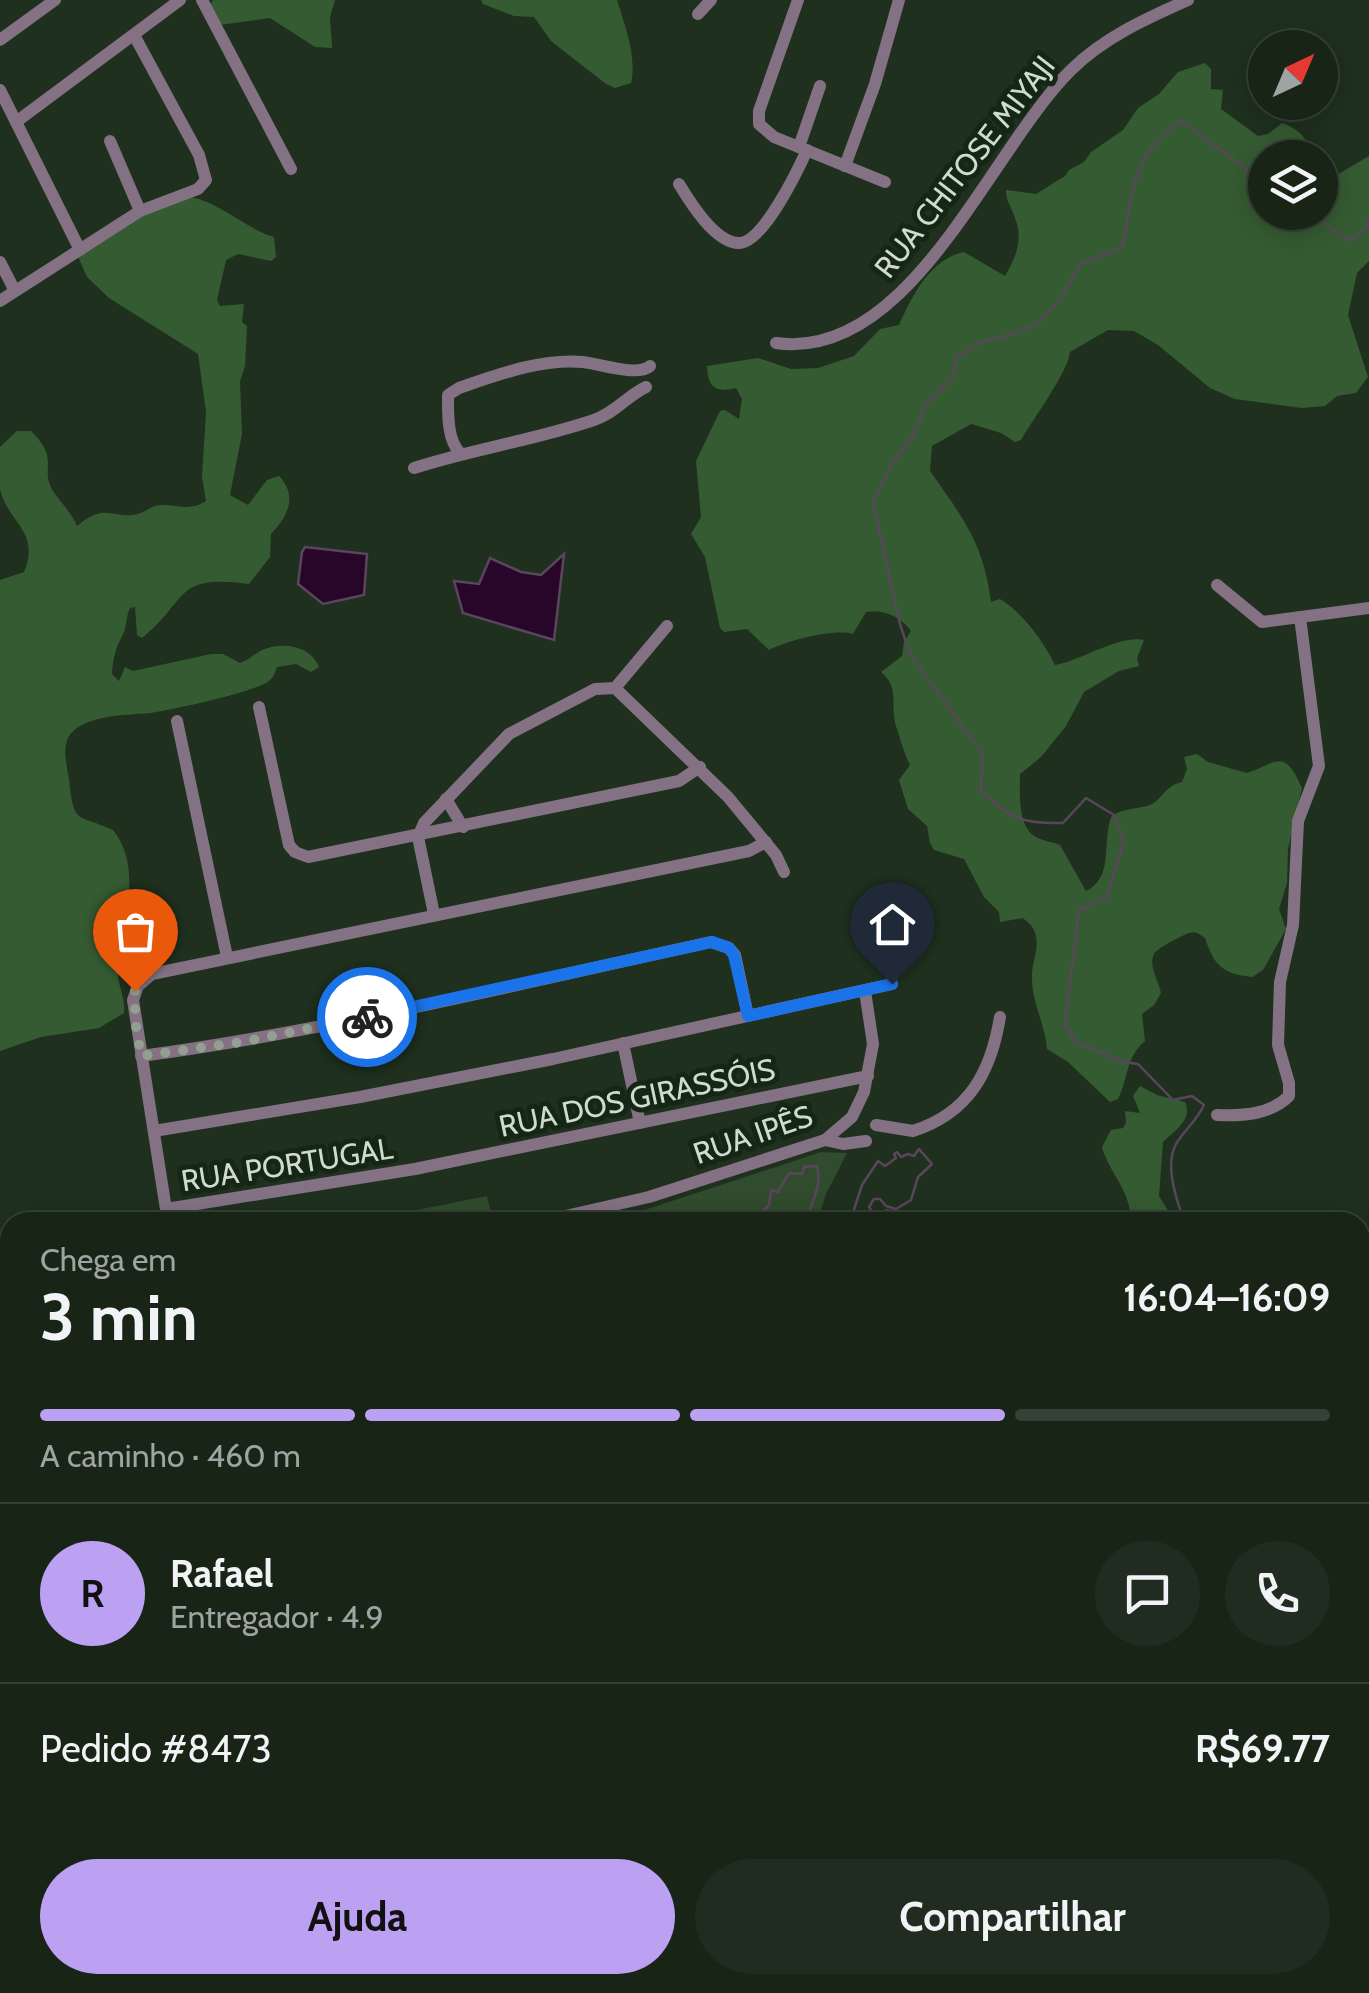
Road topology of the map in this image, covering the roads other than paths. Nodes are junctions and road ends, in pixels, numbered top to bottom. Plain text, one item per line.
1 (55, 0) edge
2 (180, 0) edge
3 (202, 0) edge
4 (711, 0) edge
5 (798, 0) edge
6 (899, 0) edge
7 (1188, 0) edge
8 (698, 14) dead end
9 (134, 36) junction
10 (0, 40) edge
11 (820, 86) dead end
12 (0, 90) edge
13 (16, 122) junction
14 (110, 141) dead end
15 (803, 148) junction
16 (845, 166) junction
17 (291, 169) dead end
18 (884, 182) dead end
19 (680, 184) dead end
20 (140, 211) junction
21 (80, 250) junction
22 (0, 262) edge
23 (15, 291) junction
24 (0, 301) edge
25 (776, 343) dead end
26 (650, 366) dead end
27 (646, 387) dead end
28 (460, 453) junction
29 (414, 468) dead end
30 (1217, 585) dead end
31 (1369, 608) edge
32 (1300, 617) junction
33 (667, 626) dead end
34 (615, 688) junction
35 (259, 707) dead end
36 (177, 721) dead end
37 (700, 768) junction
38 (446, 799) junction
39 (463, 827) junction
40 (418, 837) junction
41 (766, 842) junction
42 (784, 872) dead end
43 (434, 914) junction
44 (226, 957) junction
45 (892, 984) dead end
46 (866, 991) junction
47 (748, 1016) junction
48 (1000, 1017) dead end
49 (623, 1044) junction
50 (141, 1056) junction
51 (868, 1076) junction
52 (1217, 1115) dead end
53 (640, 1123) junction
54 (876, 1125) dead end
55 (154, 1131) junction
56 (826, 1140) junction
57 (866, 1141) dead end
58 (415, 1169) joint
59 (166, 1212) edge
60 (188, 1212) edge
61 (583, 1212) edge

1 - 10 street
2 - 9 street
3 - 17 street
4 - 8 street
5 - 15 street
6 - 16 street
7 - 25 street, RUA CHITOSE MIYAJI
9 - 13 street
9 - 20 street
11 - 15 street
12 - 13 street
13 - 21 street
14 - 20 street
15 - 16 street
15 - 19 street
16 - 18 street
20 - 21 street
21 - 23 street
22 - 23 street
23 - 24 street
26 - 28 street
27 - 28 street
28 - 29 street
30 - 32 street
31 - 32 street
32 - 52 street
33 - 34 street
34 - 37 street
34 - 38 street
35 - 40 street
36 - 44 street
37 - 39 street
37 - 41 street
38 - 39 street
38 - 40 street
39 - 40 street
40 - 43 street
41 - 42 street
41 - 43 street
43 - 44 street
44 - 50 street
45 - 46 street
46 - 47 street
46 - 51 street, RUA IPÊS
47 - 49 street
47 - 50 street
48 - 54 street
49 - 53 street
49 - 55 street
50 - 55 street
51 - 53 street, RUA DOS GIRASSÓIS
51 - 56 street, RUA IPÊS
53 - 58 street, RUA DOS GIRASSÓIS
55 - 59 street
56 - 57 street
56 - 61 street, RUA IPÊS
58 - 60 street, RUA PORTUGAL

